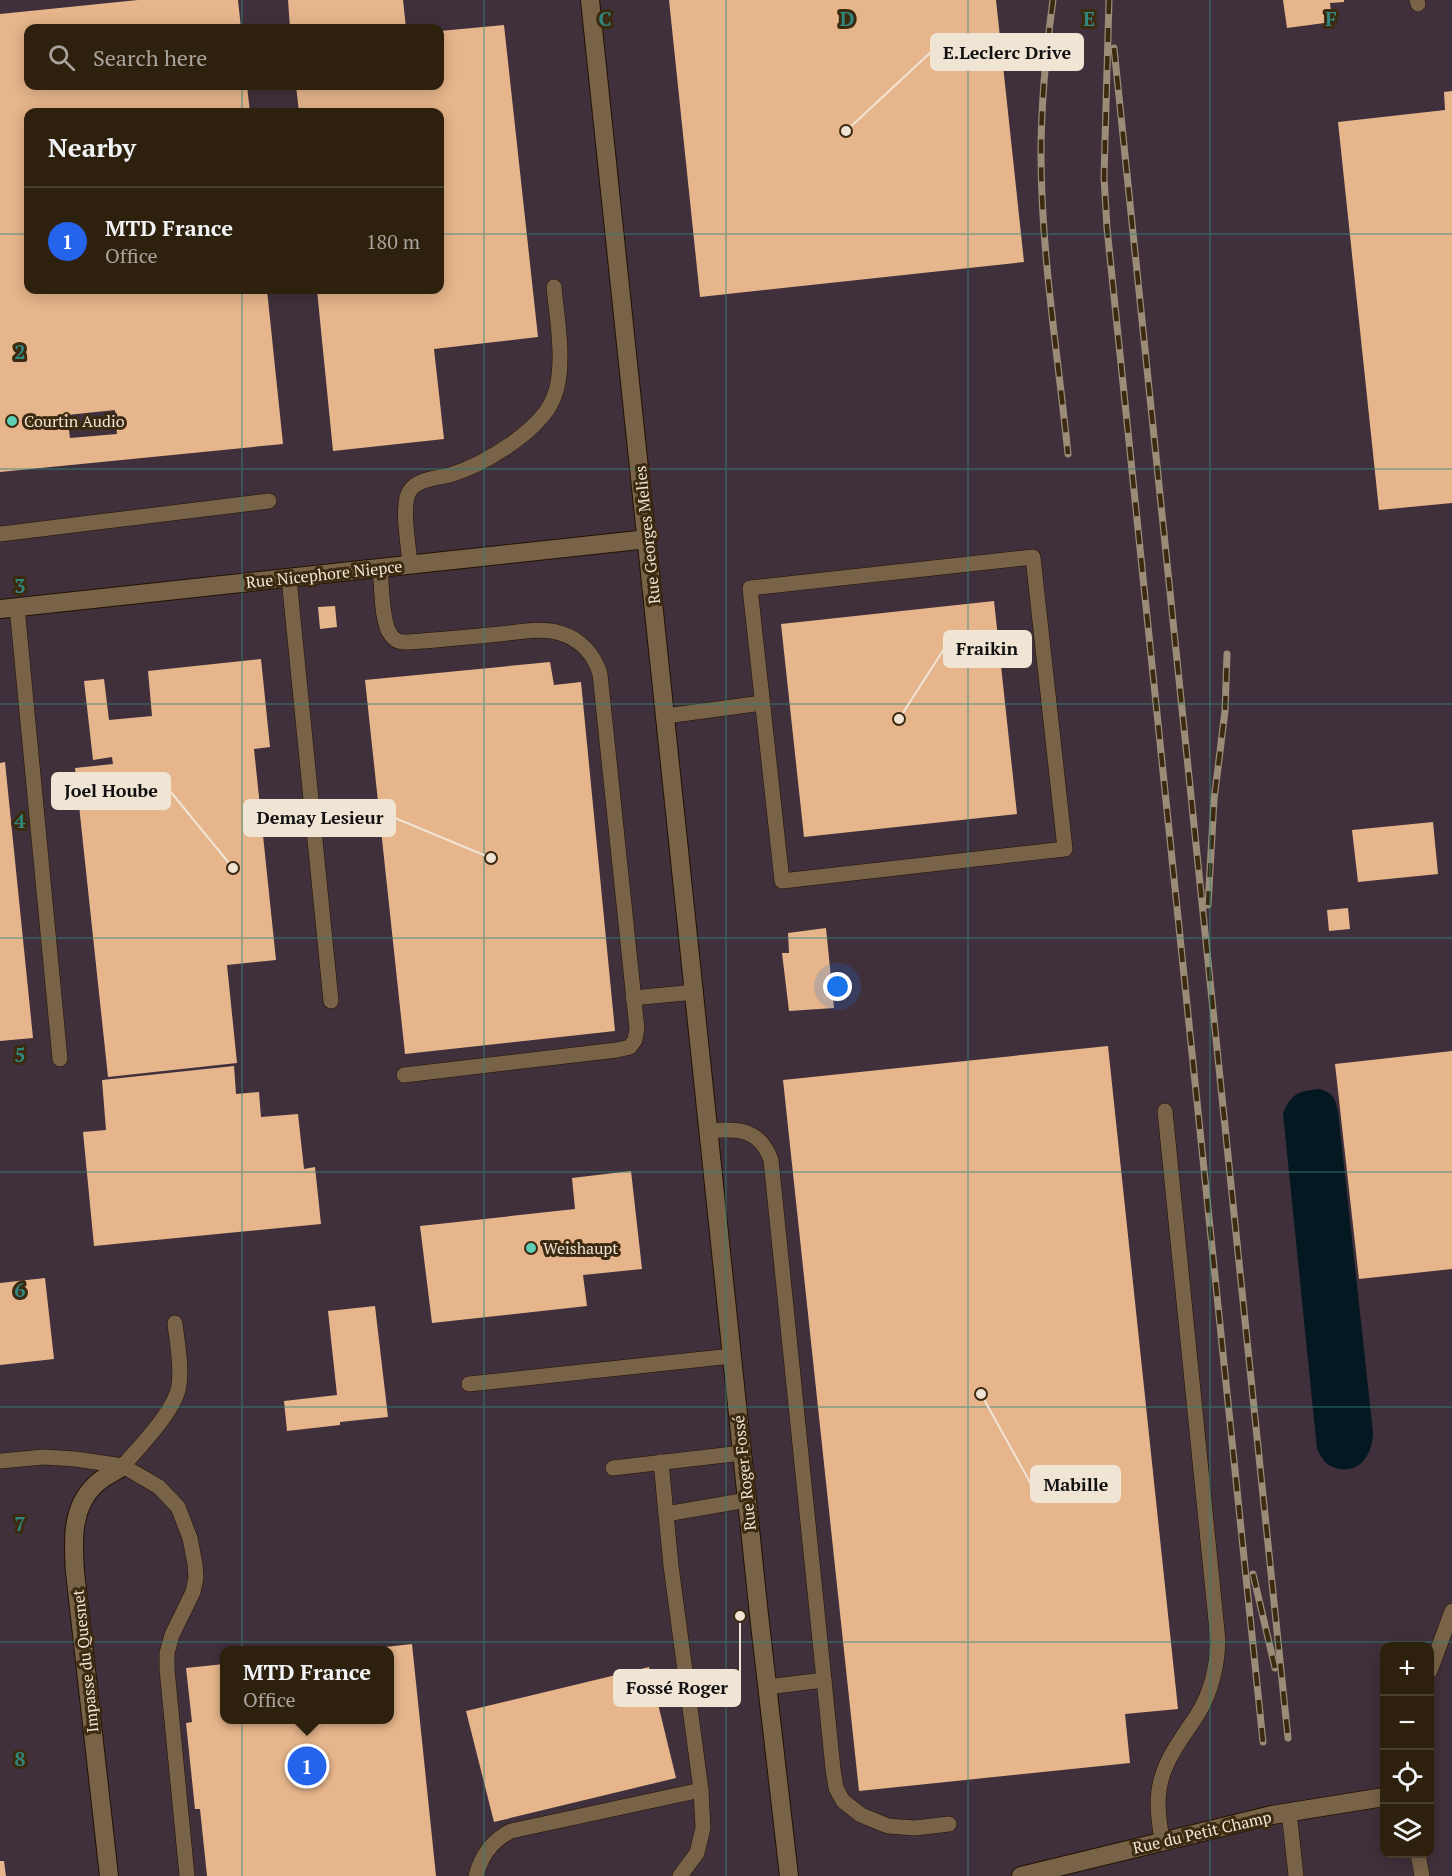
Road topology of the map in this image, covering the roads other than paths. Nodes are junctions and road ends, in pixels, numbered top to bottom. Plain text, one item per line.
1 (590, 0) edge
2 (554, 287) dead end
3 (270, 501) dead end
4 (0, 534) edge
5 (648, 539) junction
6 (410, 565) junction
7 (380, 568) junction
8 (289, 578) junction
9 (8, 608) edge
10 (762, 703) junction
11 (666, 716) junction
12 (695, 992) junction
13 (633, 998) junction
14 (331, 1001) dead end
15 (60, 1059) dead end
16 (703, 1071) joint
17 (404, 1075) dead end
18 (1165, 1111) dead end
19 (709, 1131) junction
20 (175, 1323) dead end
21 (732, 1356) junction
22 (469, 1384) dead end
23 (742, 1453) junction
24 (0, 1461) edge
25 (662, 1462) junction
26 (123, 1466) junction
27 (613, 1468) dead end
28 (747, 1500) junction
29 (666, 1514) junction
30 (1452, 1611) edge
31 (1434, 1660) edge
32 (824, 1680) junction
33 (767, 1687) junction
34 (701, 1790) junction
35 (1380, 1798) edge
36 (1289, 1812) junction
37 (949, 1824) dead end
38 (1162, 1841) junction
39 (1419, 1858) edge
40 (109, 1876) edge
41 (187, 1876) edge
42 (476, 1876) edge
43 (680, 1876) edge
44 (789, 1876) edge
45 (1021, 1876) edge
46 (1296, 1876) edge
47 (1422, 1876) edge

1 - 5 street, Rue Georges Melies
2 - 6 lane
3 - 4 lane
5 - 6 street, Rue Nicephore Niepce
5 - 11 street, Rue Georges Melies
6 - 7 street, Rue Nicephore Niepce
7 - 8 street, Rue Nicephore Niepce
7 - 13 lane
8 - 9 street, Rue Nicephore Niepce
8 - 14 lane
9 - 15 lane
10 - 10 lane
10 - 11 lane
11 - 12 street, Rue Georges Melies
12 - 13 lane
12 - 16 street, Rue Georges Melies
13 - 17 lane
16 - 19 street, Rue Roger Fossé
18 - 38 lane
19 - 21 street, Rue Roger Fossé
19 - 32 lane
20 - 26 lane
21 - 22 lane
21 - 23 street, Rue Roger Fossé
23 - 25 lane
23 - 28 street, Rue Roger Fossé
24 - 26 lane
25 - 27 lane
25 - 29 lane
26 - 40 street, Impasse du Quesnet
26 - 41 lane
28 - 29 lane
28 - 33 street, Rue Roger Fossé
29 - 34 lane
30 - 31 lane
32 - 33 lane
32 - 37 lane
33 - 44 street, Rue Roger Fossé
34 - 42 lane
34 - 43 lane
35 - 36 street, Rue du Petit Champ
36 - 38 street, Rue du Petit Champ
36 - 46 lane
38 - 45 street, Rue du Petit Champ
39 - 47 lane

